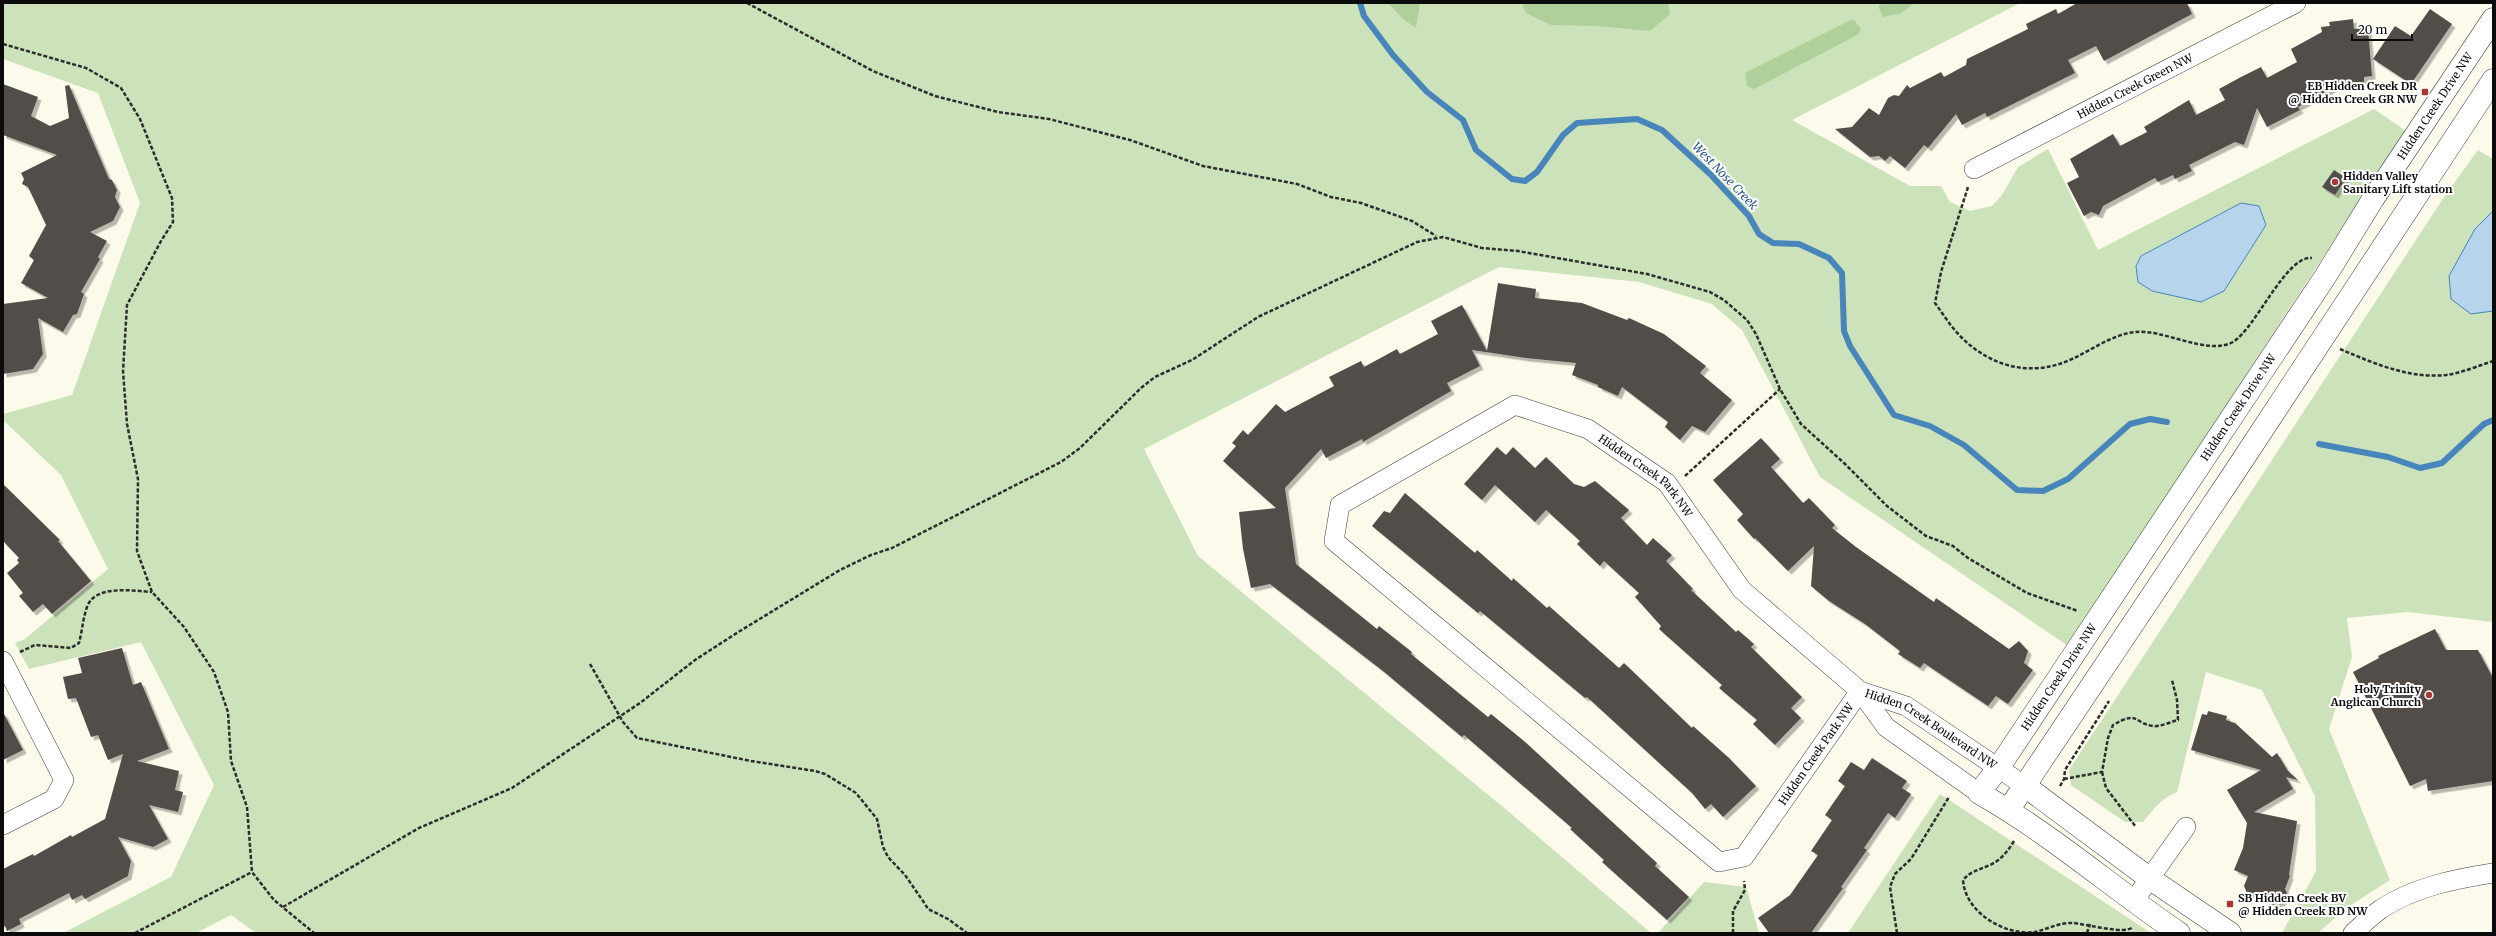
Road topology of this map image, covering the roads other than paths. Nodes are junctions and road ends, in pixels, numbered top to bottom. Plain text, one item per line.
1 (2296, 3) edge
2 (2493, 19) edge
3 (2493, 80) edge
4 (1974, 169) road end
5 (2373, 199) junction
6 (2402, 216) junction
7 (4, 662) edge
8 (1860, 691) junction
9 (1999, 767) junction
10 (2025, 786) junction
11 (1979, 793) junction
12 (2009, 809) junction
13 (3, 825) edge
14 (2186, 827) dead end
15 (2493, 873) edge
16 (2149, 878) junction
17 (2133, 902) junction
18 (2178, 933) edge
19 (2230, 933) edge
20 (2353, 933) edge

1 - 4 street, Hidden Creek Green NW
2 - 5 street, Hidden Creek Drive NW
3 - 6 street
5 - 6 street
5 - 9 street, Hidden Creek Drive NW
6 - 10 street
7 - 13 street
8 - 8 street, Hidden Creek Park NW
8 - 9 street, Hidden Creek Boulevard NW
8 - 11 street, Hidden Creek Boulevard NW
9 - 10 street, Hidden Creek Boulevard NW
9 - 11 street, Hidden Creek Drive NW
10 - 12 street
10 - 16 street, Hidden Creek Boulevard NW
11 - 12 street, Hidden Creek Boulevard NW
12 - 17 street, Hidden Creek Boulevard NW
14 - 16 street
15 - 20 street
16 - 17 street
16 - 19 street, Hidden Creek Boulevard NW
17 - 18 street, Hidden Creek Boulevard NW

